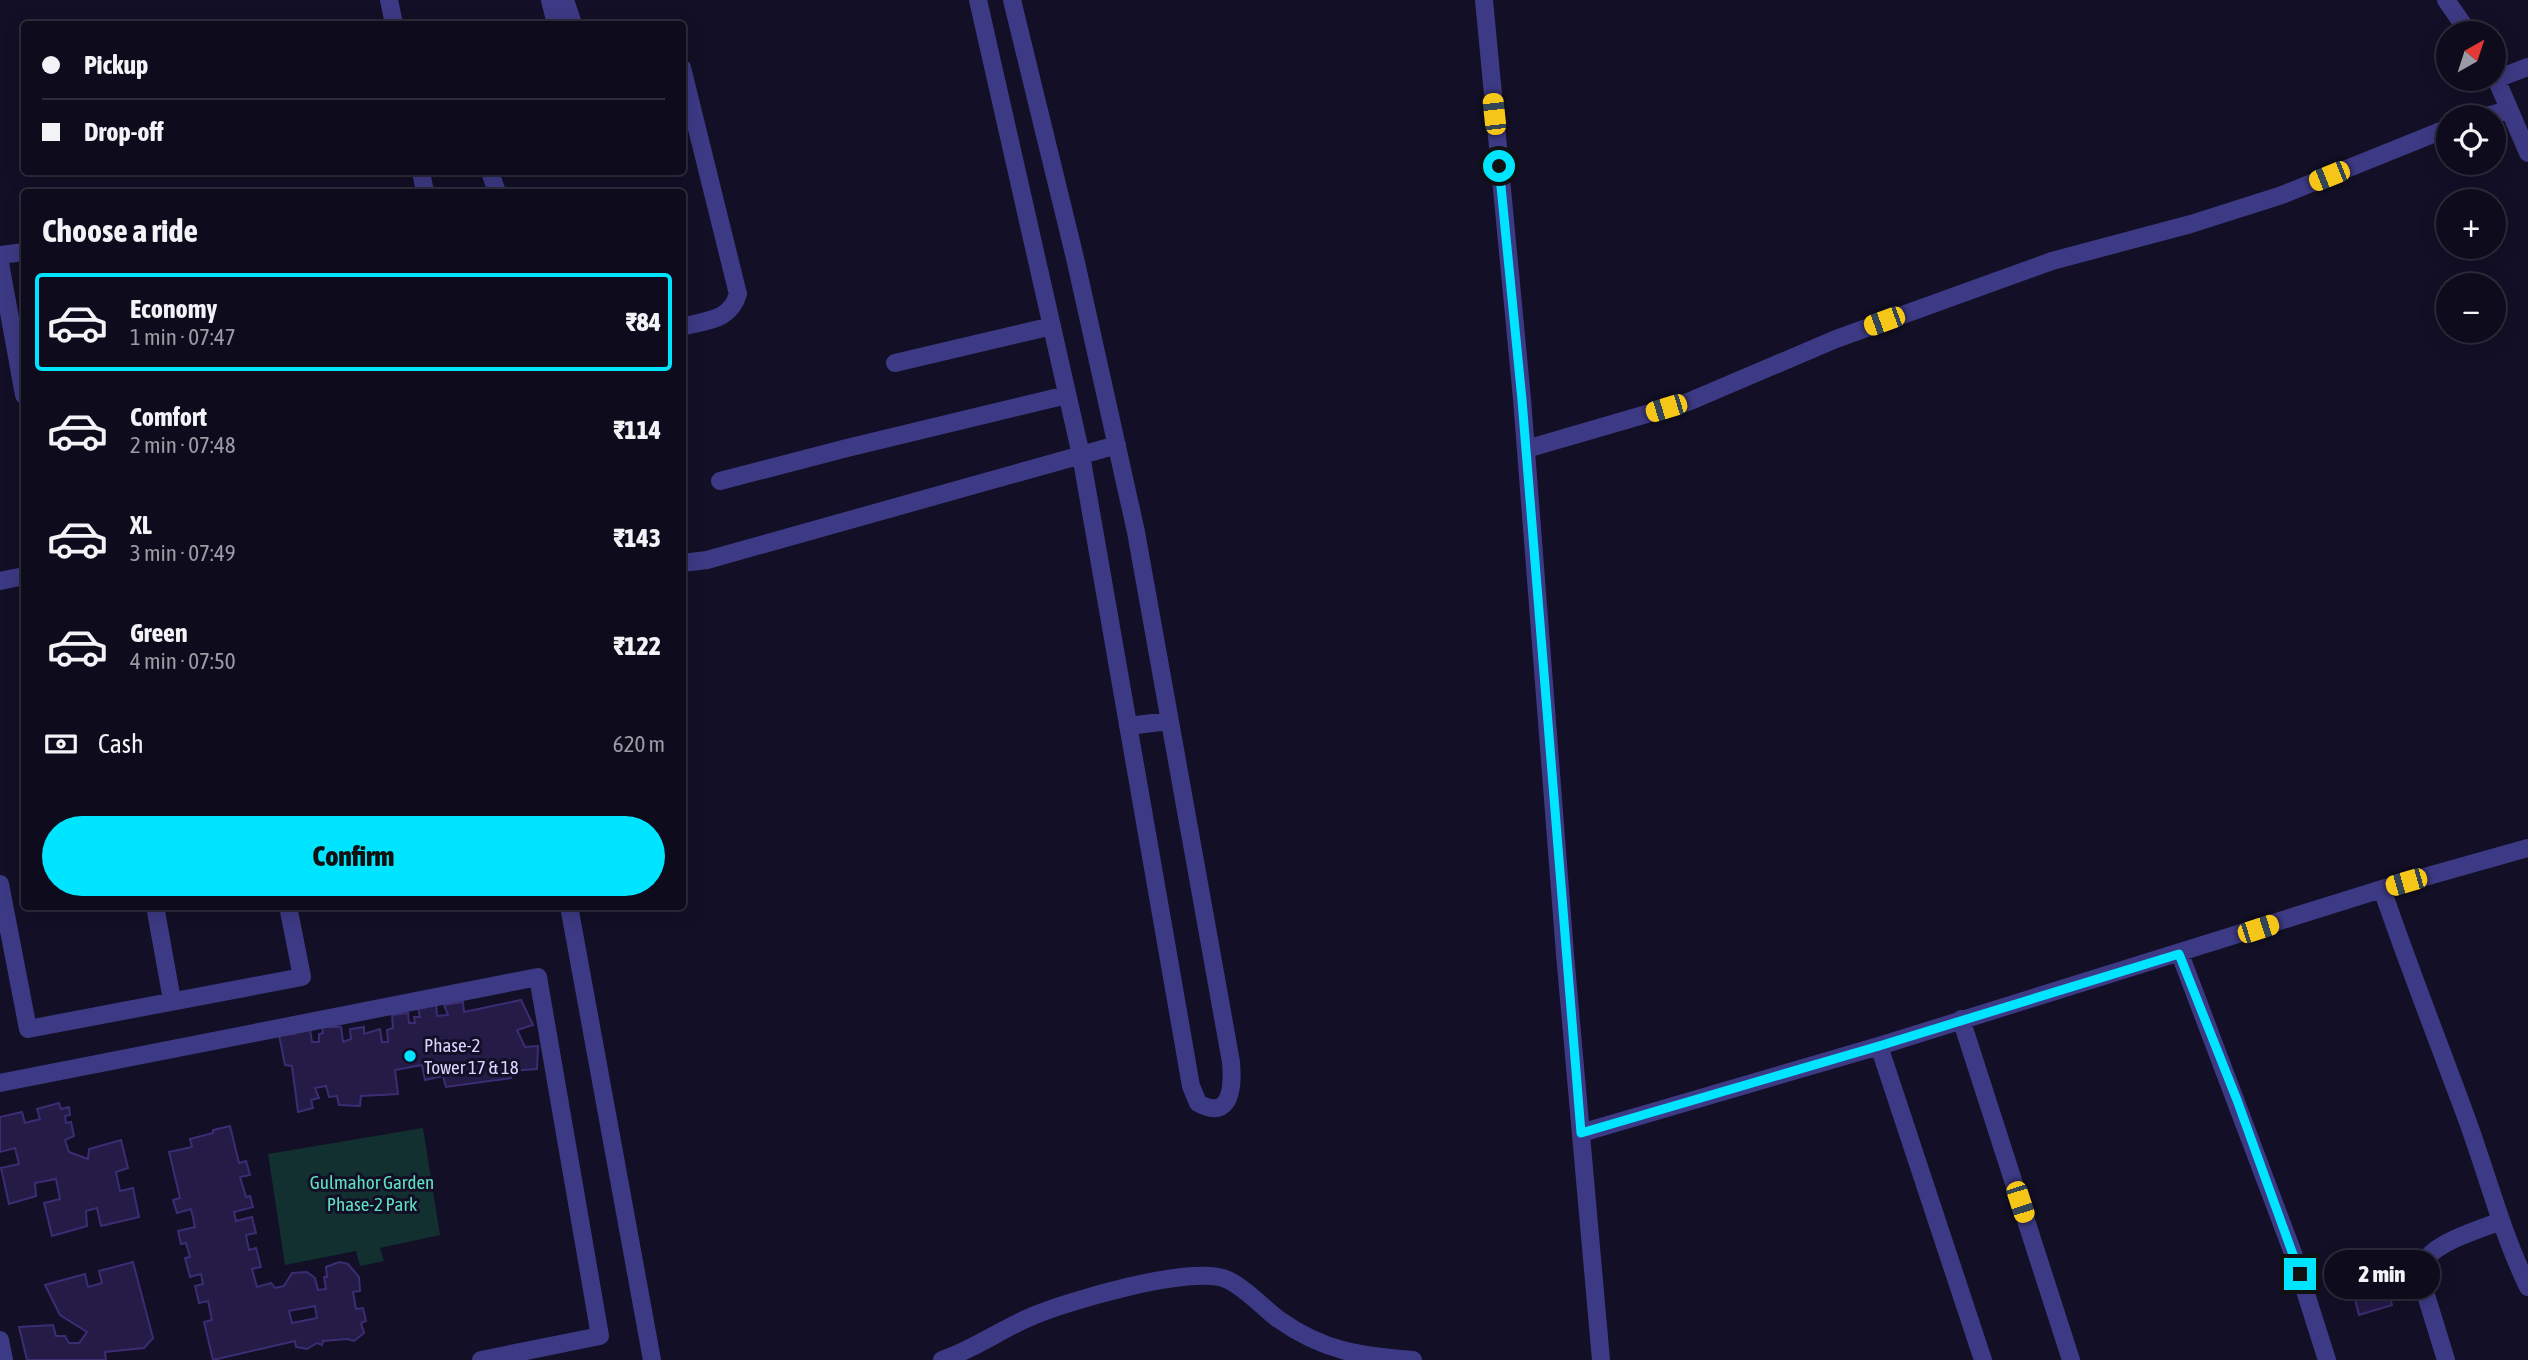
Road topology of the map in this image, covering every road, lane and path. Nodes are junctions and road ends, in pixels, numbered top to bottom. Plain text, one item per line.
1 (390, 0) edge
2 (550, 0) edge
3 (565, 0) edge
4 (978, 0) edge
5 (1012, 0) edge
6 (1484, 0) edge
7 (2445, 0) edge
8 (394, 21) edge
9 (555, 21) edge
10 (572, 21) edge
11 (2460, 21) edge
12 (2528, 67) edge
13 (2506, 73) edge
14 (686, 84) edge
15 (2501, 91) edge
16 (2509, 110) junction
17 (2506, 111) edge
18 (2436, 133) edge
19 (2528, 153) edge
20 (21, 252) edge
21 (0, 255) edge
22 (0, 263) edge
23 (686, 326) edge
24 (1052, 326) junction
25 (895, 363) dead end
26 (21, 378) edge
27 (1067, 395) junction
28 (1117, 444) junction
29 (1526, 449) junction
30 (1081, 455) junction
31 (720, 481) dead end
32 (686, 563) edge
33 (21, 577) edge
34 (0, 581) edge
35 (1170, 720) junction
36 (1128, 726) junction
37 (2528, 848) edge
38 (0, 884) edge
39 (2382, 889) junction
40 (156, 910) edge
41 (289, 910) edge
42 (570, 910) edge
43 (2179, 954) junction
44 (172, 1000) junction
45 (1961, 1019) junction
46 (1879, 1046) junction
47 (1, 1079) edge
48 (1581, 1133) junction
49 (2501, 1221) junction
50 (2528, 1287) edge
51 (0, 1340) edge
52 (4, 1360) edge
53 (481, 1360) edge
54 (652, 1360) edge
55 (942, 1360) edge
56 (1413, 1360) edge
57 (1601, 1360) edge
58 (1983, 1360) edge
59 (2071, 1360) edge
60 (2327, 1360) edge
61 (2446, 1360) edge

1 - 8 street
2 - 9 street
3 - 10 street
4 - 24 street
5 - 28 street
6 - 29 street
7 - 11 street
12 - 13 street
14 - 23 street
15 - 16 street
16 - 17 street
16 - 19 street
18 - 29 street
20 - 21 street
22 - 26 street
24 - 25 street
24 - 27 street
27 - 30 street
27 - 31 street
28 - 30 street
28 - 35 street
29 - 48 street
30 - 32 street
30 - 36 street
33 - 34 street
35 - 36 street
35 - 36 street
37 - 39 street
38 - 44 street
39 - 43 street
39 - 49 street
40 - 44 street
41 - 44 street
42 - 54 street
43 - 45 street
43 - 60 street
45 - 46 street
45 - 59 street
46 - 48 street
46 - 58 street
47 - 53 street
48 - 57 street
49 - 50 street
49 - 61 street
51 - 52 street
55 - 56 street

